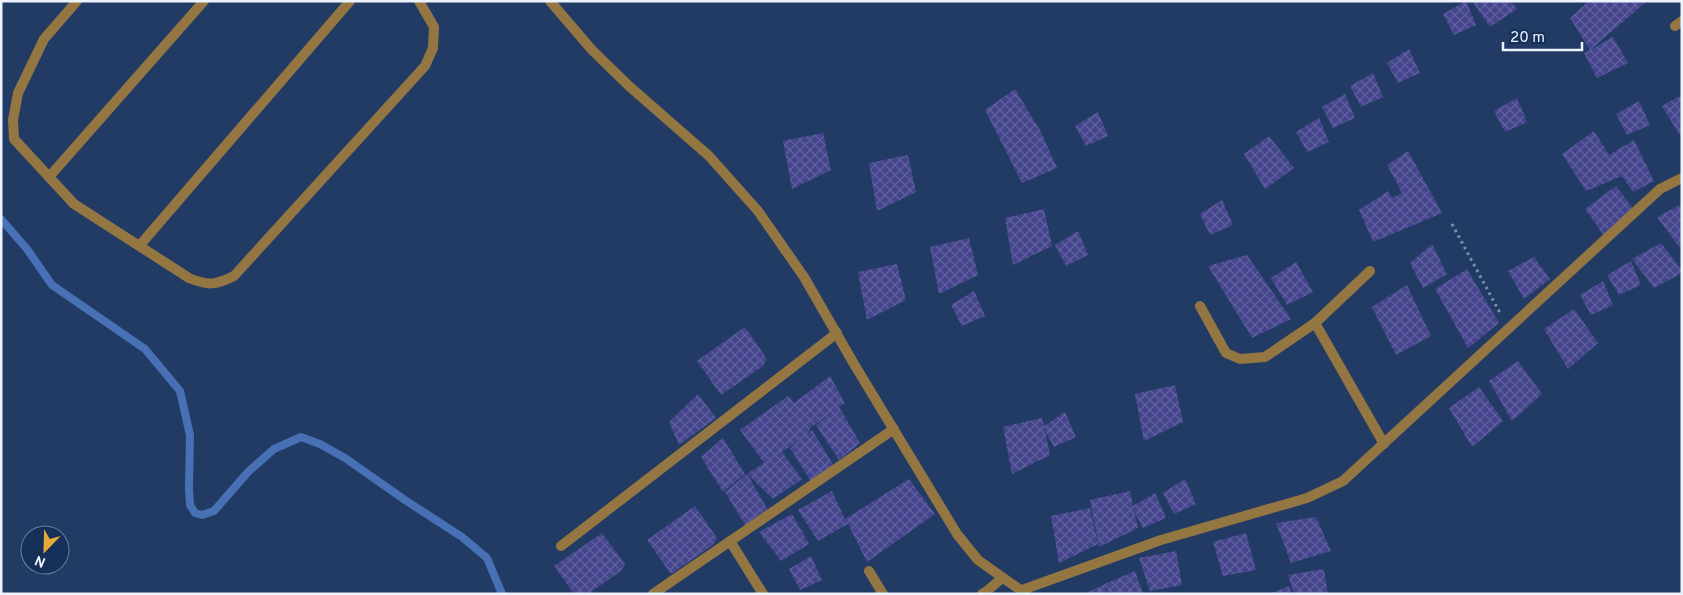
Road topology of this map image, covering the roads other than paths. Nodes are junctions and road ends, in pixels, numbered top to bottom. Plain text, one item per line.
1 (77, 1) edge
2 (204, 1) edge
3 (350, 1) edge
4 (420, 1) edge
5 (550, 1) edge
6 (49, 177) junction
7 (1682, 178) edge
8 (140, 245) junction
9 (1370, 271) dead end
10 (1200, 306) dead end
11 (1315, 323) junction
12 (837, 333) junction
13 (894, 429) junction
14 (1384, 444) junction
15 (730, 541) junction
16 (561, 546) dead end
17 (869, 572) dead end
18 (1002, 578) junction
19 (1024, 592) edge
20 (653, 594) edge
21 (763, 594) edge
22 (883, 594) edge
23 (982, 594) edge

1 - 6 street
2 - 6 street
3 - 8 street
4 - 8 street
5 - 12 street
6 - 8 street
7 - 14 street
9 - 11 street
10 - 11 street
11 - 14 street
12 - 13 street
12 - 16 street
13 - 15 street
13 - 18 street
14 - 19 street
15 - 20 street
15 - 21 street
17 - 22 street
18 - 19 street
18 - 23 street

